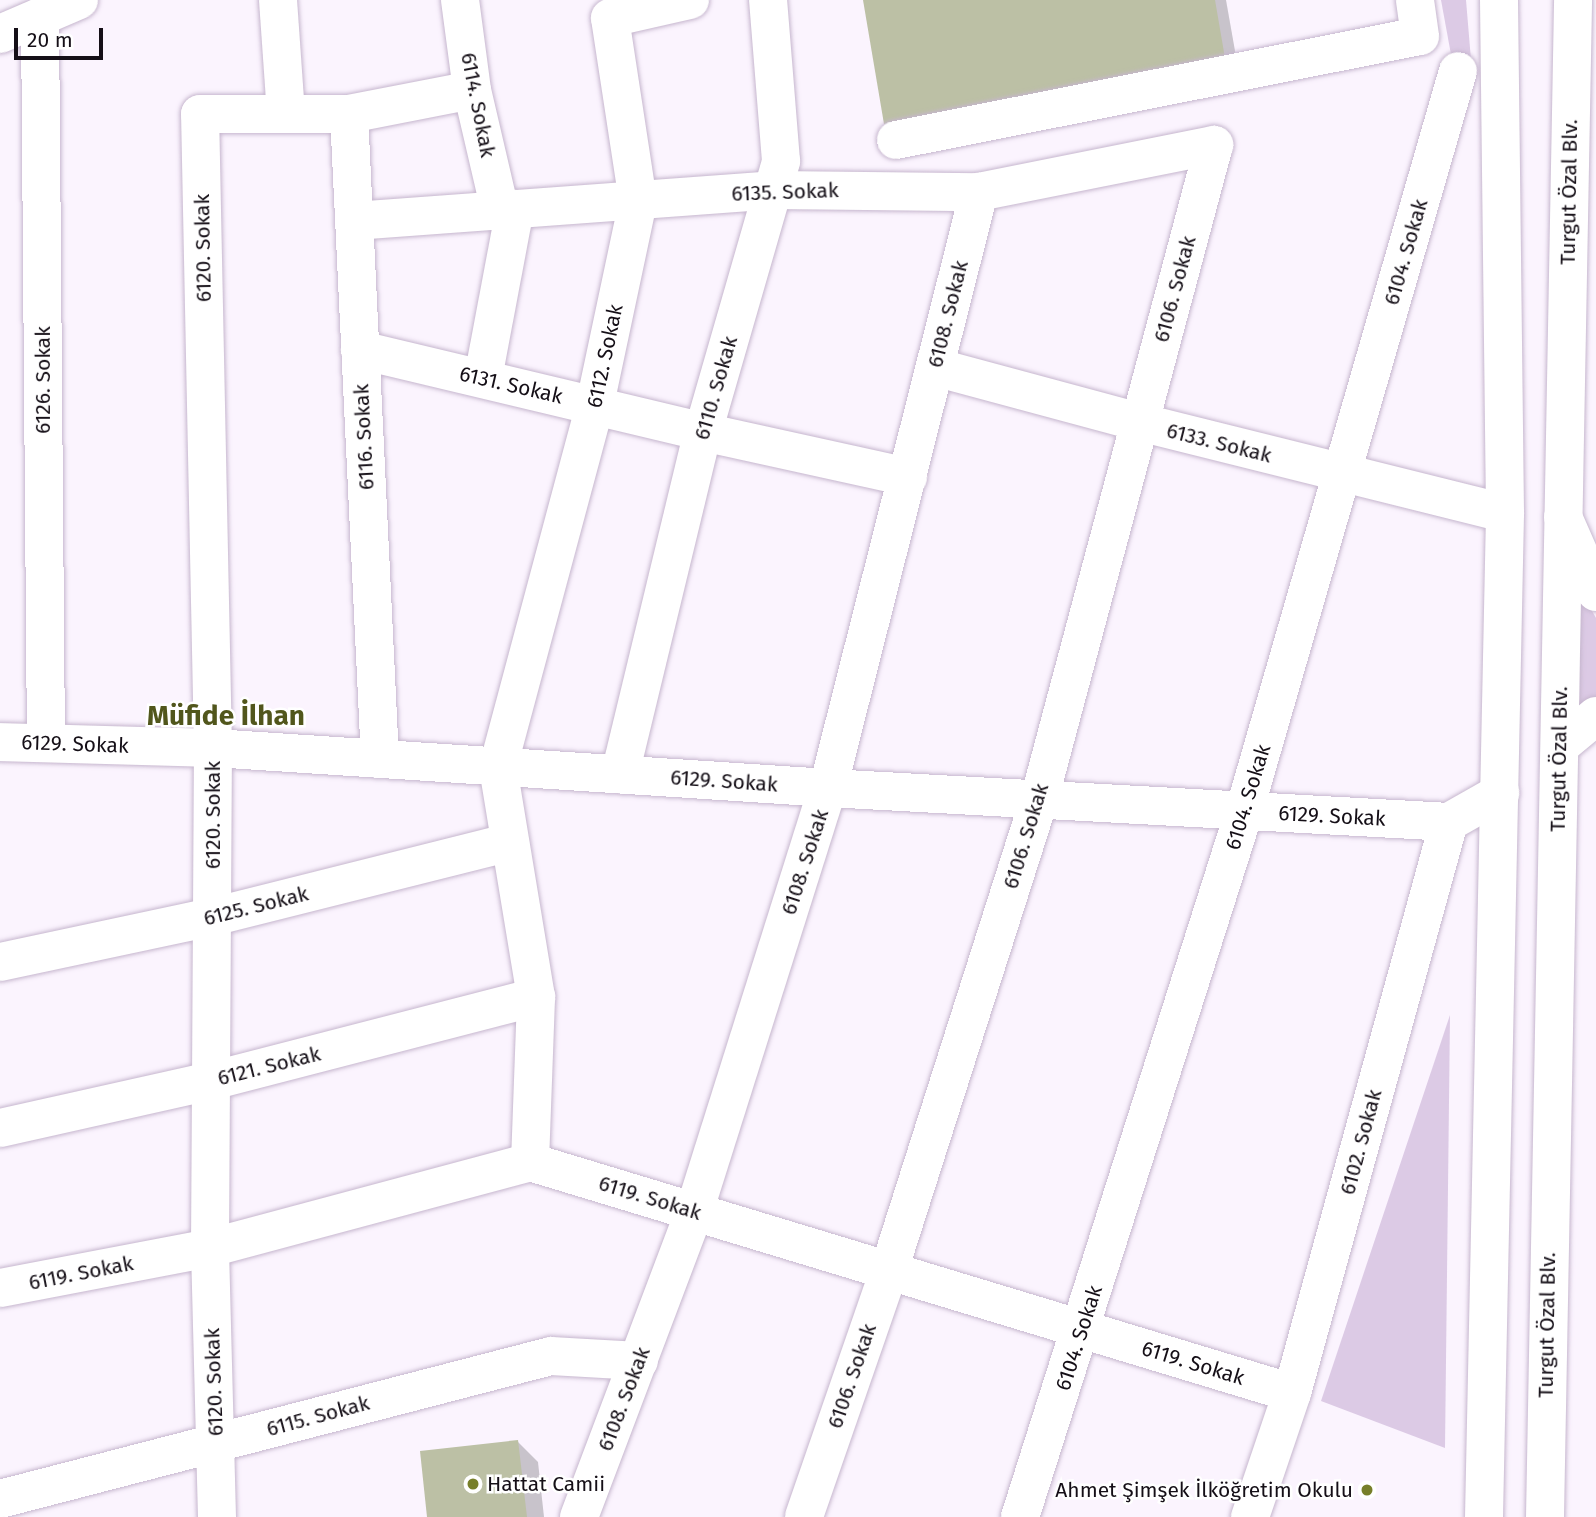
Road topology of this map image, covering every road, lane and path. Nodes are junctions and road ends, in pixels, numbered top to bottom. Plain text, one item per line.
1 (79, 0) edge
2 (278, 0) edge
3 (460, 0) edge
4 (690, 0) edge
5 (768, 0) edge
6 (1415, 0) edge
7 (1499, 0) edge
8 (1573, 0) edge
9 (40, 17) junction
10 (0, 34) edge
11 (1458, 71) dead end
12 (472, 90) junction
13 (286, 114) junction
14 (349, 114) junction
15 (896, 140) dead end
16 (1214, 145) joint
17 (1583, 163) edge
18 (773, 190) junction
19 (979, 192) junction
20 (638, 201) junction
21 (508, 209) junction
22 (354, 221) junction
23 (360, 350) junction
24 (935, 367) junction
25 (483, 378) junction
26 (595, 404) junction
27 (1139, 422) junction
28 (703, 432) junction
29 (1342, 474) junction
30 (908, 477) junction
31 (1505, 513) junction
32 (1563, 516) junction
33 (1596, 592) edge
34 (1596, 716) edge
35 (0, 742) edge
36 (46, 743) junction
37 (1560, 746) junction
38 (213, 748) junction
39 (380, 759) junction
40 (498, 766) junction
41 (620, 774) junction
42 (828, 788) junction
43 (1500, 793) junction
44 (1039, 800) junction
45 (1244, 812) junction
46 (1449, 822) junction
47 (510, 842) junction
48 (212, 917) junction
49 (0, 962) edge
50 (536, 997) junction
51 (212, 1081) junction
52 (0, 1128) edge
53 (530, 1162) junction
54 (694, 1212) junction
55 (210, 1248) junction
56 (889, 1271) junction
57 (0, 1289) edge
58 (1082, 1329) junction
59 (639, 1362) junction
60 (1292, 1392) junction
61 (216, 1443) junction
62 (0, 1499) edge
63 (217, 1517) edge
64 (579, 1517) edge
65 (804, 1517) edge
66 (1020, 1517) edge
67 (1250, 1517) edge
68 (1484, 1517) edge
69 (1545, 1517) edge

1 - 9 street
2 - 13 street
3 - 12 street, 6114. Sokak
4 - 20 street, 6112. Sokak
5 - 18 street, 6110. Sokak
6 - 15 street
7 - 31 street
8 - 17 street, Turgut Özal Blv.
9 - 10 street
9 - 36 street, 6126. Sokak
11 - 29 street, 6104. Sokak
12 - 14 street
12 - 21 street, 6114. Sokak
13 - 14 street
13 - 38 street, 6120. Sokak
14 - 22 street, 6116. Sokak
16 - 19 street, 6135. Sokak
16 - 27 street, 6106. Sokak
17 - 32 street, Turgut Özal Blv.
18 - 19 street, 6135. Sokak
18 - 20 street, 6135. Sokak
18 - 28 street, 6110. Sokak
19 - 24 street, 6108. Sokak
20 - 21 street, 6135. Sokak
20 - 26 street, 6112. Sokak
21 - 22 street, 6135. Sokak
21 - 25 street
22 - 23 street, 6116. Sokak
23 - 25 street, 6131. Sokak
23 - 39 street, 6116. Sokak
24 - 27 street, 6133. Sokak
24 - 30 street, 6108. Sokak
25 - 26 street, 6131. Sokak
26 - 28 street, 6131. Sokak
26 - 40 street, 6112. Sokak
27 - 29 street, 6133. Sokak
27 - 44 street, 6106. Sokak
28 - 30 street, 6131. Sokak
28 - 41 street, 6110. Sokak
29 - 31 street, 6133. Sokak
29 - 45 street, 6104. Sokak
30 - 42 street, 6108. Sokak
31 - 43 street
32 - 33 street
32 - 37 street, Turgut Özal Blv.
34 - 37 street
35 - 36 street, 6129. Sokak
36 - 38 street, 6129. Sokak
37 - 69 street, Turgut Özal Blv.
38 - 39 street, 6129. Sokak
38 - 48 street, 6120. Sokak
39 - 40 street, 6129. Sokak
40 - 41 street, 6129. Sokak
40 - 47 street
41 - 42 street, 6129. Sokak
42 - 44 street, 6129. Sokak
42 - 54 street, 6108. Sokak
43 - 46 street
43 - 68 street
44 - 45 street, 6129. Sokak
44 - 56 street, 6106. Sokak
45 - 46 street, 6129. Sokak
45 - 58 street, 6104. Sokak
46 - 60 street, 6102. Sokak
47 - 48 street, 6125. Sokak
47 - 50 street
48 - 49 street, 6125. Sokak
48 - 51 street, 6120. Sokak
50 - 51 street, 6121. Sokak
50 - 53 street
51 - 52 street, 6121. Sokak
51 - 55 street, 6120. Sokak
53 - 54 street, 6119. Sokak
53 - 55 street, 6119. Sokak
54 - 56 street, 6119. Sokak
54 - 59 street, 6108. Sokak
55 - 57 street, 6119. Sokak
55 - 61 street, 6120. Sokak
56 - 58 street, 6119. Sokak
56 - 65 street, 6106. Sokak
58 - 60 street, 6119. Sokak
58 - 66 street, 6104. Sokak
59 - 61 street, 6115. Sokak
59 - 64 street, 6108. Sokak
60 - 67 street, 6102. Sokak
61 - 62 street, 6115. Sokak
61 - 63 street, 6120. Sokak

